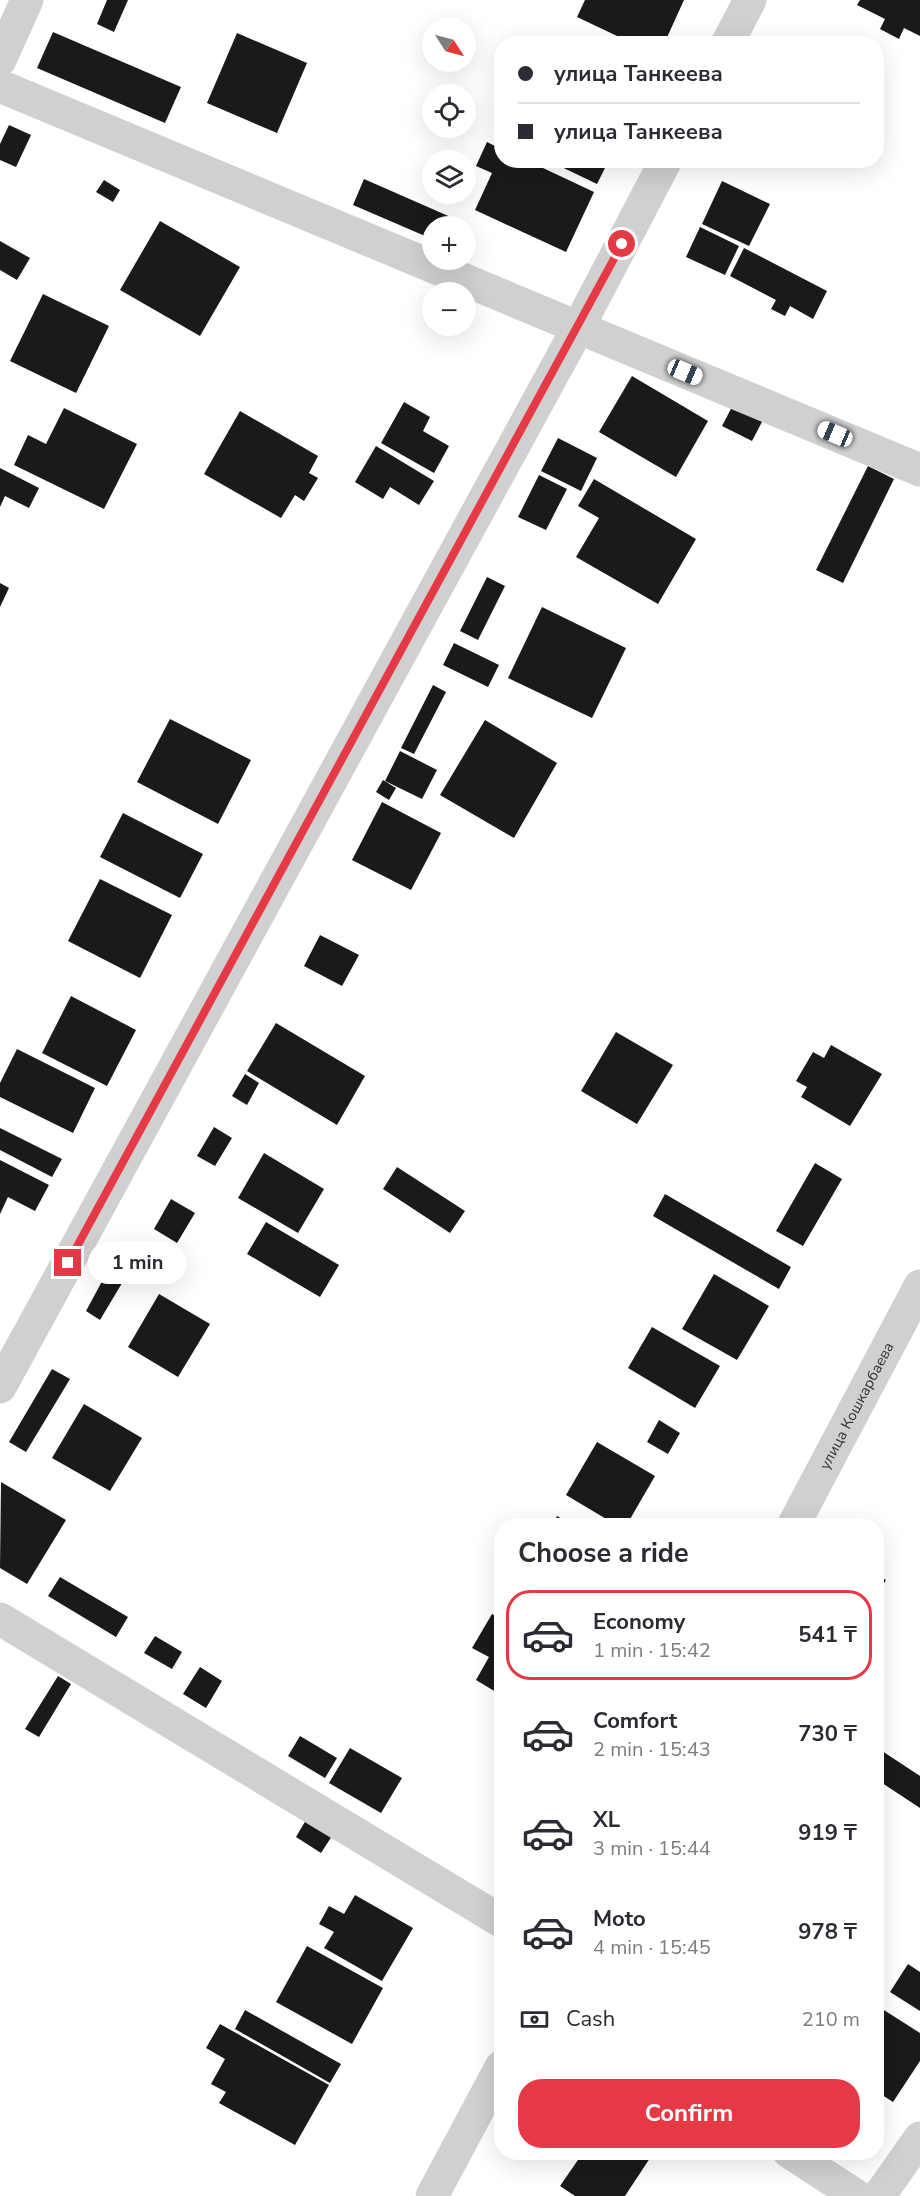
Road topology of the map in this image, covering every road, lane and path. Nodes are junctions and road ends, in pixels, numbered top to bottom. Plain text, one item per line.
1 (27, 0) edge
2 (750, 0) edge
3 (731, 36) edge
4 (0, 60) edge
5 (0, 86) edge
6 (662, 168) edge
7 (578, 328) junction
8 (920, 470) edge
9 (920, 1286) edge
10 (0, 1388) edge
11 (797, 1518) edge
12 (0, 1618) edge
13 (494, 1917) edge
14 (494, 2080) edge
15 (920, 2138) edge
16 (801, 2160) edge
17 (432, 2196) edge
18 (857, 2196) edge
19 (879, 2196) edge

1 - 4 street
2 - 3 street
5 - 7 street
6 - 7 street
7 - 8 street
7 - 10 street
9 - 11 street, улица Кошкарбаева
12 - 13 street
14 - 17 street
15 - 19 street
16 - 18 street

